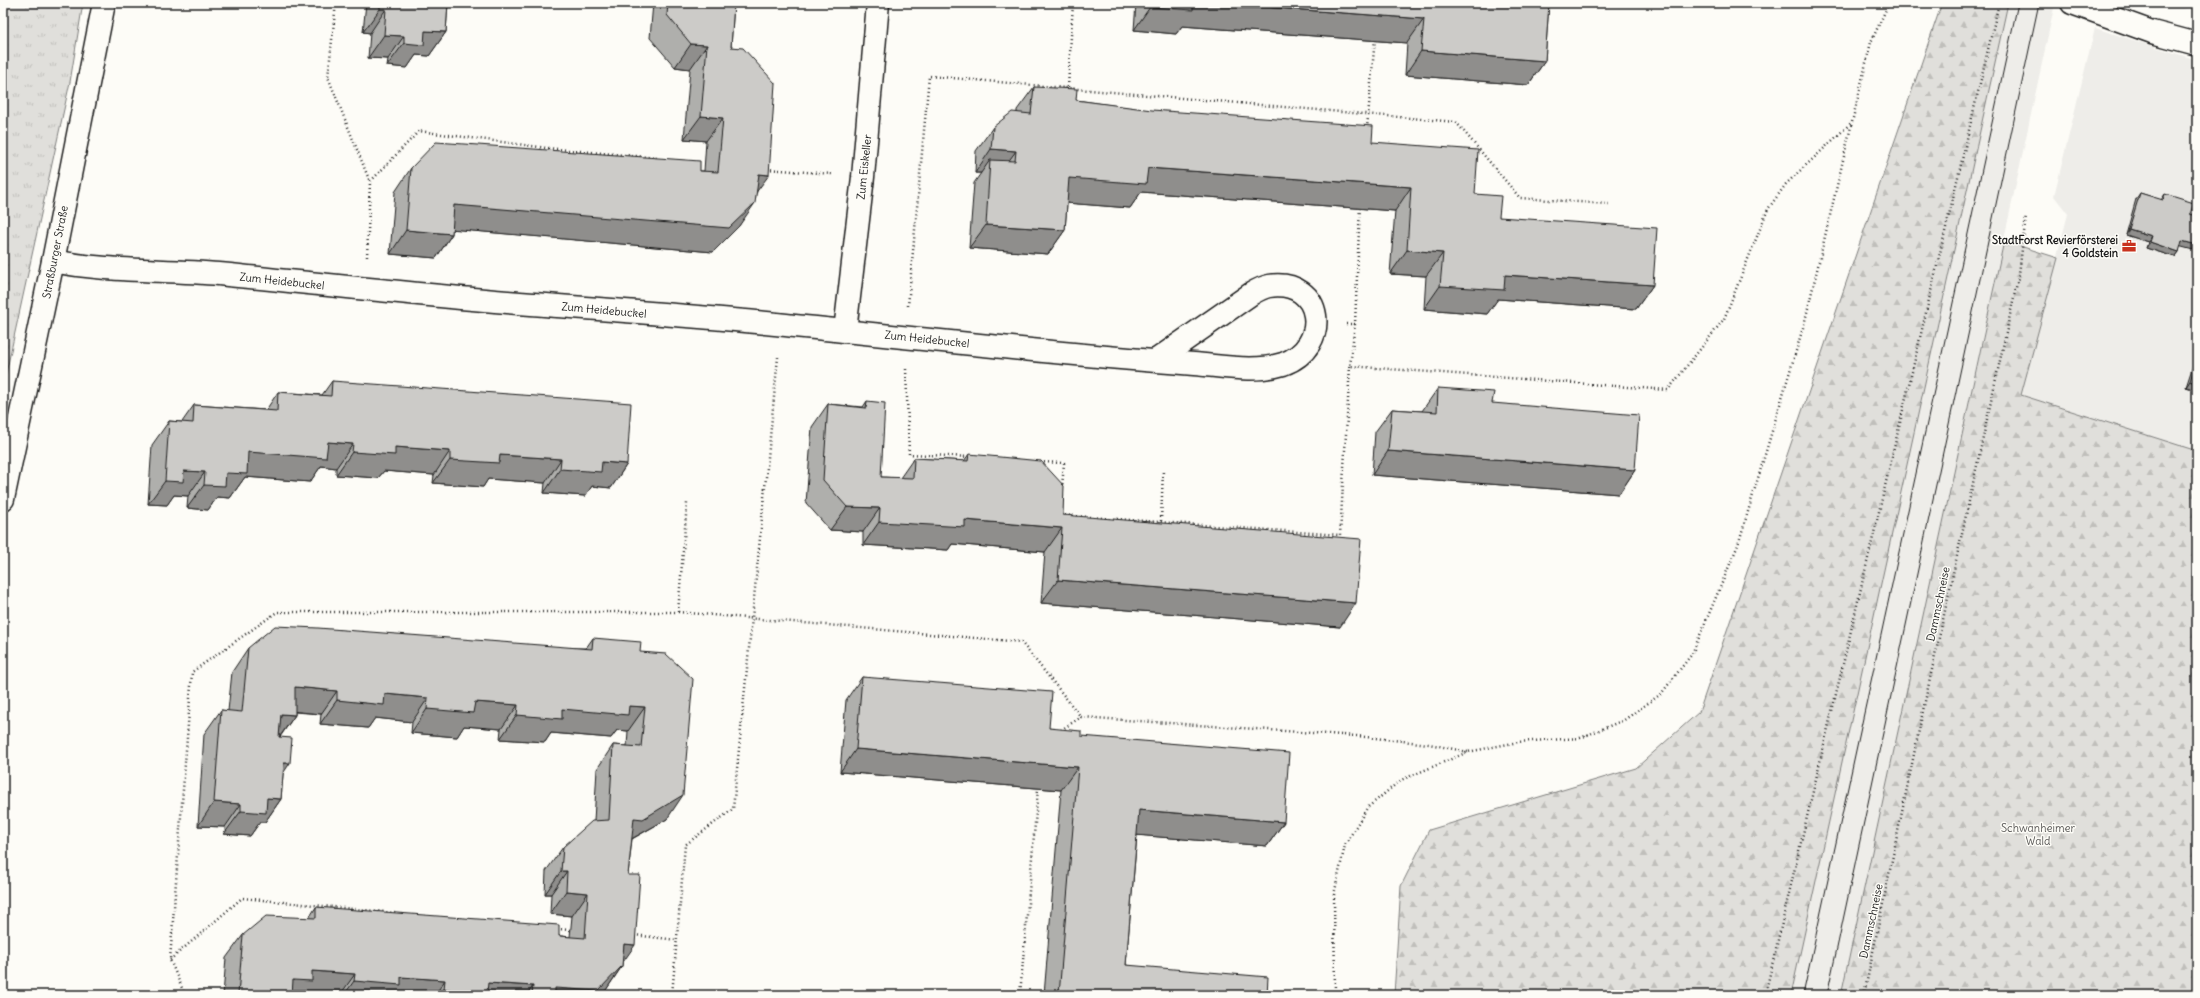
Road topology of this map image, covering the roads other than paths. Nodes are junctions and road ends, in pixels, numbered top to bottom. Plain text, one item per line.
1 (104, 3) edge
2 (878, 3) edge
3 (2072, 3) edge
4 (2197, 44) edge
5 (53, 261) junction
6 (845, 331) junction
7 (1155, 361) junction
8 (3, 499) edge

1 - 5 street, Straßburger Straße
2 - 6 street, Zum Eiskeller
3 - 4 street
5 - 6 street, Zum Heidebuckel
5 - 8 street, Straßburger Straße
6 - 7 street, Zum Heidebuckel
7 - 7 street, Zum Heidebuckel

